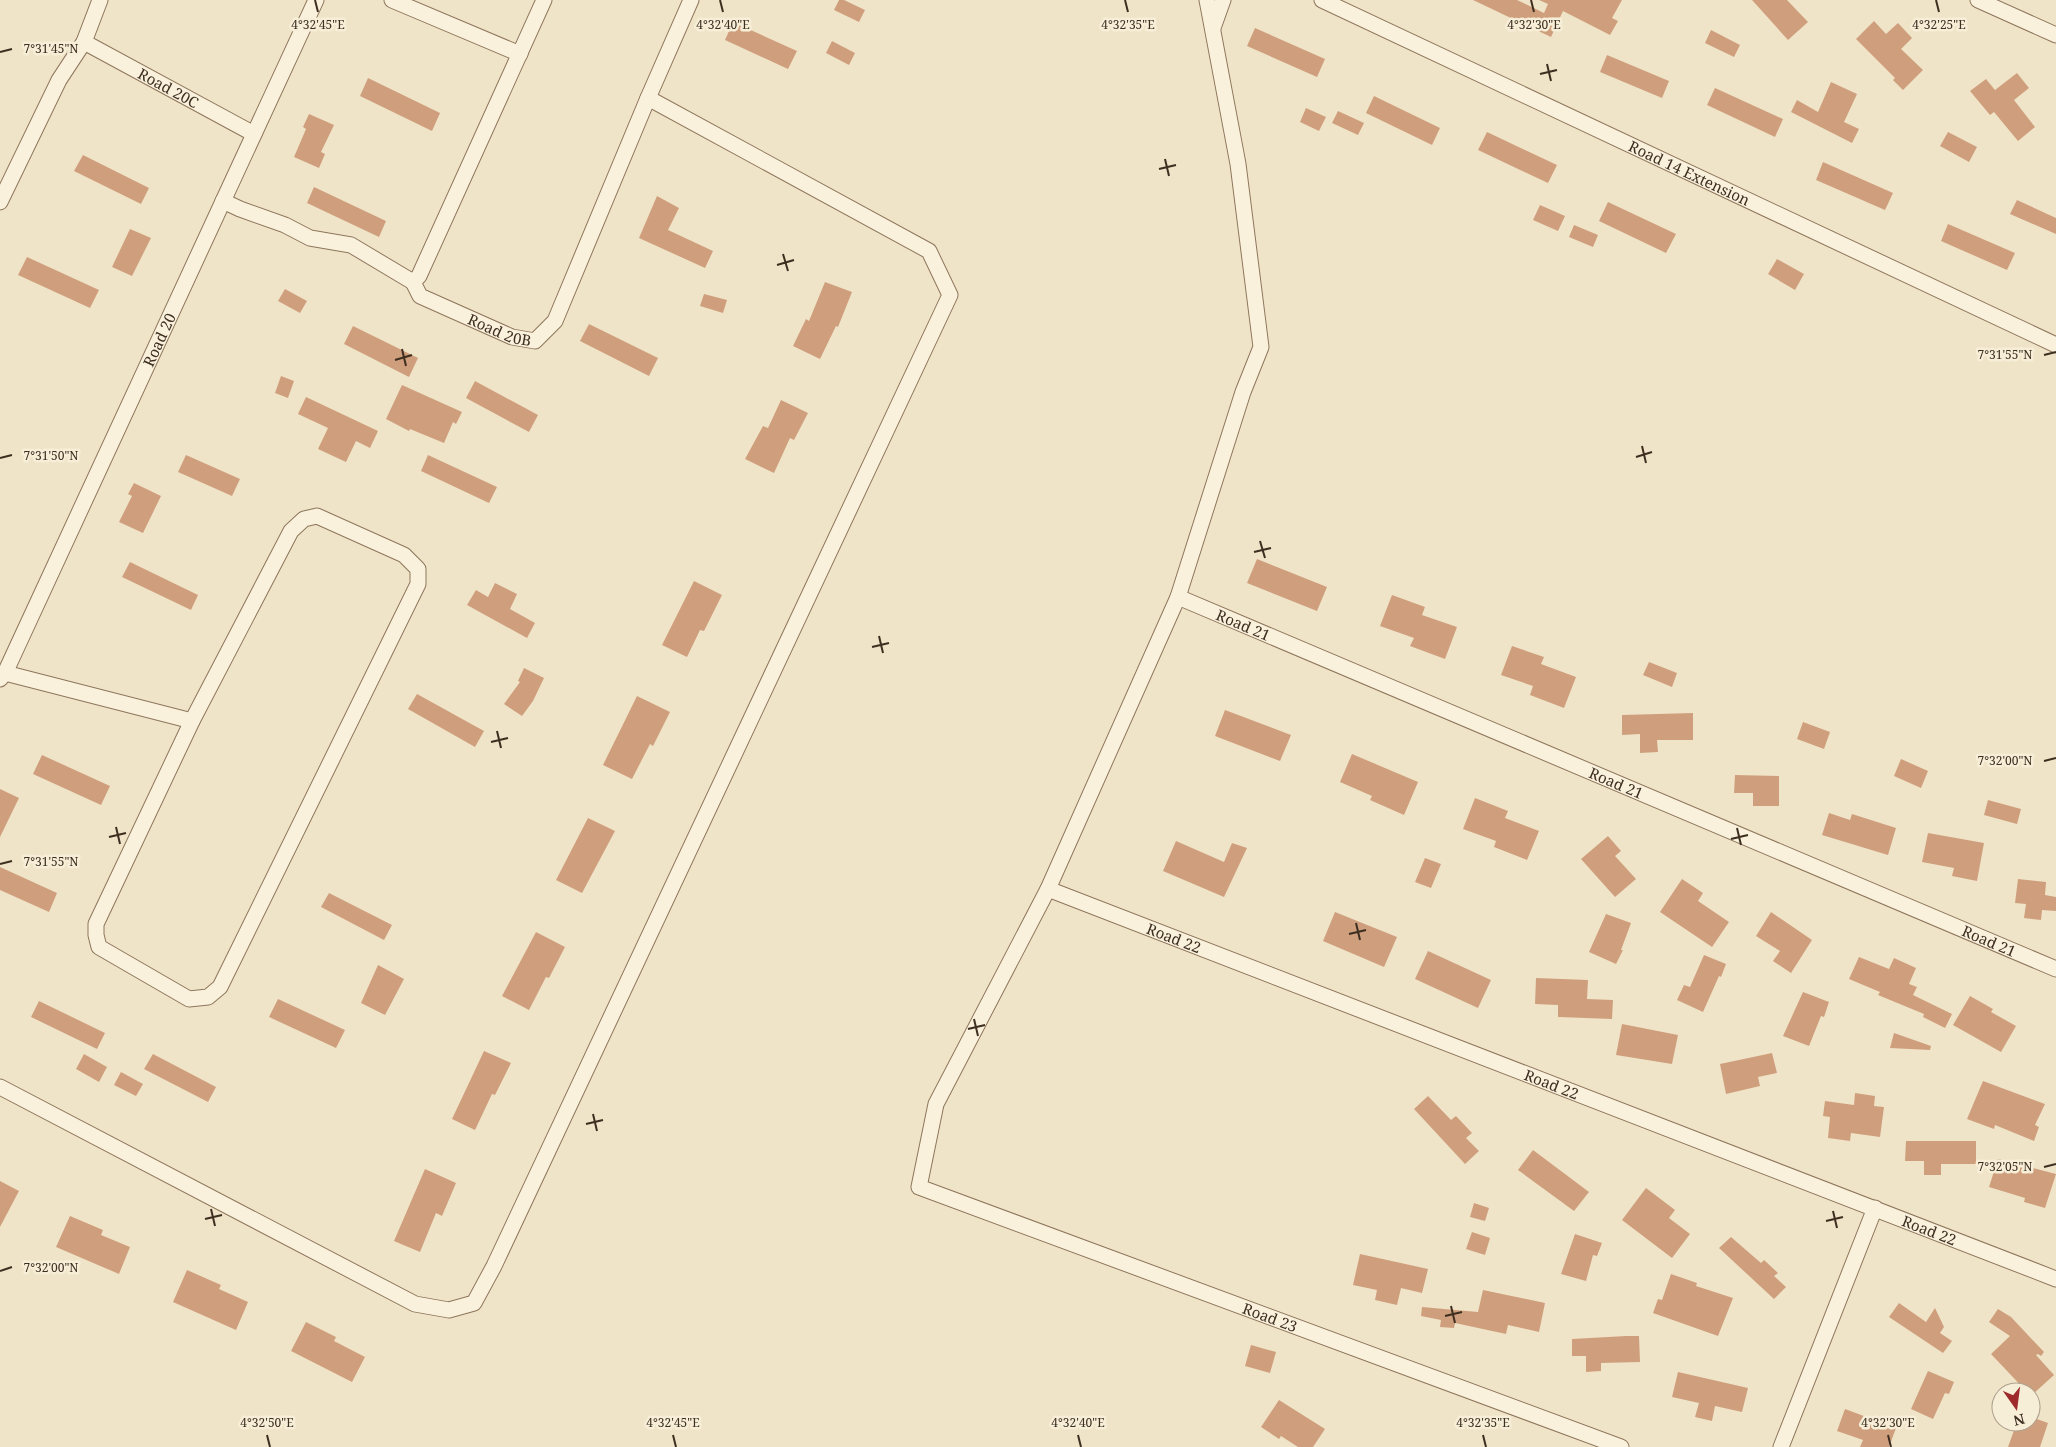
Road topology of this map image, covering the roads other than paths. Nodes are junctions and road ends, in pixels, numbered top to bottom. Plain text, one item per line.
1 (100, 0) edge
2 (316, 0) edge
3 (392, 0) edge
4 (544, 0) edge
5 (691, 0) edge
6 (1207, 0) edge
7 (1223, 0) edge
8 (1322, 0) edge
9 (1978, 0) edge
10 (1213, 28) junction
11 (2056, 35) edge
12 (84, 42) junction
13 (520, 54) junction
14 (648, 98) junction
15 (254, 134) junction
16 (223, 201) junction
17 (0, 202) edge
18 (413, 282) junction
19 (2056, 345) edge
20 (1178, 597) junction
21 (2, 676) edge
22 (192, 721) junction
23 (1048, 889) junction
24 (2056, 969) edge
25 (0, 1088) edge
26 (1875, 1208) junction
27 (2056, 1279) edge
28 (1621, 1447) edge
29 (1781, 1447) edge

1 - 12 street
2 - 15 street, Road 20
3 - 13 street
4 - 13 street
5 - 14 street, Road 20B
6 - 10 street
7 - 10 street
8 - 19 street, Road 14 Extension
9 - 11 street
10 - 20 street
12 - 15 street, Road 20C
12 - 17 street
13 - 18 street
14 - 18 street, Road 20B
14 - 25 street
15 - 16 street, Road 20
16 - 18 street
16 - 21 street, Road 20
20 - 23 street
20 - 24 street, Road 21
21 - 22 street
22 - 22 street
23 - 26 street, Road 22
23 - 28 street, Road 23
26 - 27 street, Road 22
26 - 29 street

